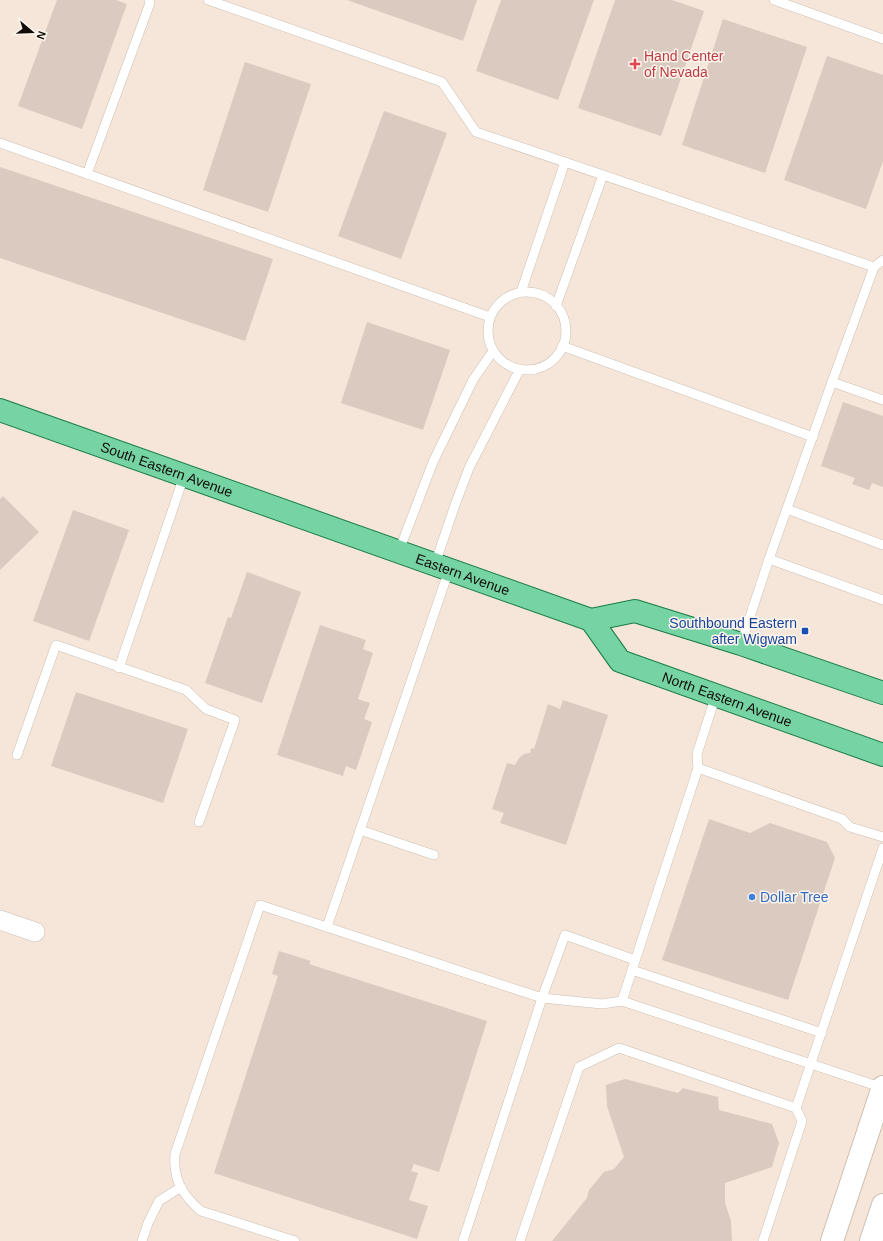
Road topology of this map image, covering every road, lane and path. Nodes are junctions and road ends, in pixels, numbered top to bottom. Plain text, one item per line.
1 (149, 0) edge
2 (208, 0) edge
3 (774, 0) edge
4 (883, 38) edge
5 (0, 143) edge
6 (565, 162) junction
7 (87, 174) junction
8 (603, 175) junction
9 (883, 260) edge
10 (874, 267) junction
11 (521, 292) junction
12 (556, 306) junction
13 (490, 317) junction
14 (562, 346) junction
15 (493, 351) junction
16 (520, 369) junction
17 (832, 382) junction
18 (883, 400) edge
19 (0, 410) edge
20 (813, 437) junction
21 (184, 475) junction
22 (787, 509) junction
23 (334, 528) joint
24 (883, 545) edge
25 (399, 551) junction
26 (770, 559) junction
27 (442, 567) junction
28 (883, 600) edge
29 (591, 620) junction
30 (741, 644) junction
31 (119, 668) junction
32 (883, 693) edge
33 (716, 695) junction
34 (17, 755) dead end
35 (883, 755) edge
36 (698, 768) junction
37 (199, 822) dead end
38 (360, 830) junction
39 (883, 837) edge
40 (883, 848) edge
41 (434, 855) dead end
42 (0, 920) edge
43 (327, 927) junction
44 (35, 932) dead end
45 (635, 960) junction
46 (632, 970) junction
47 (542, 998) junction
48 (622, 1001) junction
49 (822, 1033) junction
50 (812, 1064) junction
51 (883, 1087) edge
52 (796, 1108) junction
53 (181, 1187) junction
54 (883, 1205) edge
55 (142, 1241) edge
56 (295, 1241) edge
57 (463, 1241) edge
58 (520, 1241) edge
59 (763, 1241) edge
60 (832, 1241) edge
61 (871, 1241) edge

1 - 7 lane
2 - 6 lane
3 - 4 lane
5 - 7 lane
6 - 8 lane
6 - 11 lane
7 - 13 lane
8 - 10 lane
8 - 12 lane
9 - 10 lane
10 - 17 lane
11 - 12 lane
11 - 13 lane
12 - 14 lane
13 - 15 lane
14 - 16 lane
14 - 20 lane
15 - 16 lane
15 - 25 lane
16 - 27 lane
17 - 18 lane
17 - 20 lane
19 - 21 main road, South Eastern Avenue
20 - 22 lane
21 - 23 main road, South Eastern Avenue
21 - 31 lane
22 - 24 lane
22 - 26 lane
23 - 25 main road, Eastern Avenue
25 - 27 main road, Eastern Avenue
26 - 28 lane
26 - 30 lane
27 - 29 main road, Eastern Avenue
27 - 38 lane
29 - 30 main road
29 - 33 main road, North Eastern Avenue
30 - 32 main road
31 - 34 lane
31 - 37 lane
33 - 35 main road, North Eastern Avenue
33 - 36 lane
36 - 39 lane
36 - 45 lane
38 - 41 lane
38 - 43 lane
40 - 49 lane
42 - 44 street
43 - 47 lane
43 - 53 lane
45 - 46 lane
45 - 47 lane
46 - 48 lane
46 - 49 lane
47 - 48 lane
47 - 57 lane
48 - 50 lane
49 - 50 lane
50 - 51 lane
50 - 52 lane
51 - 60 main road
52 - 58 lane
52 - 59 lane
53 - 55 lane
53 - 56 lane
54 - 61 main road

